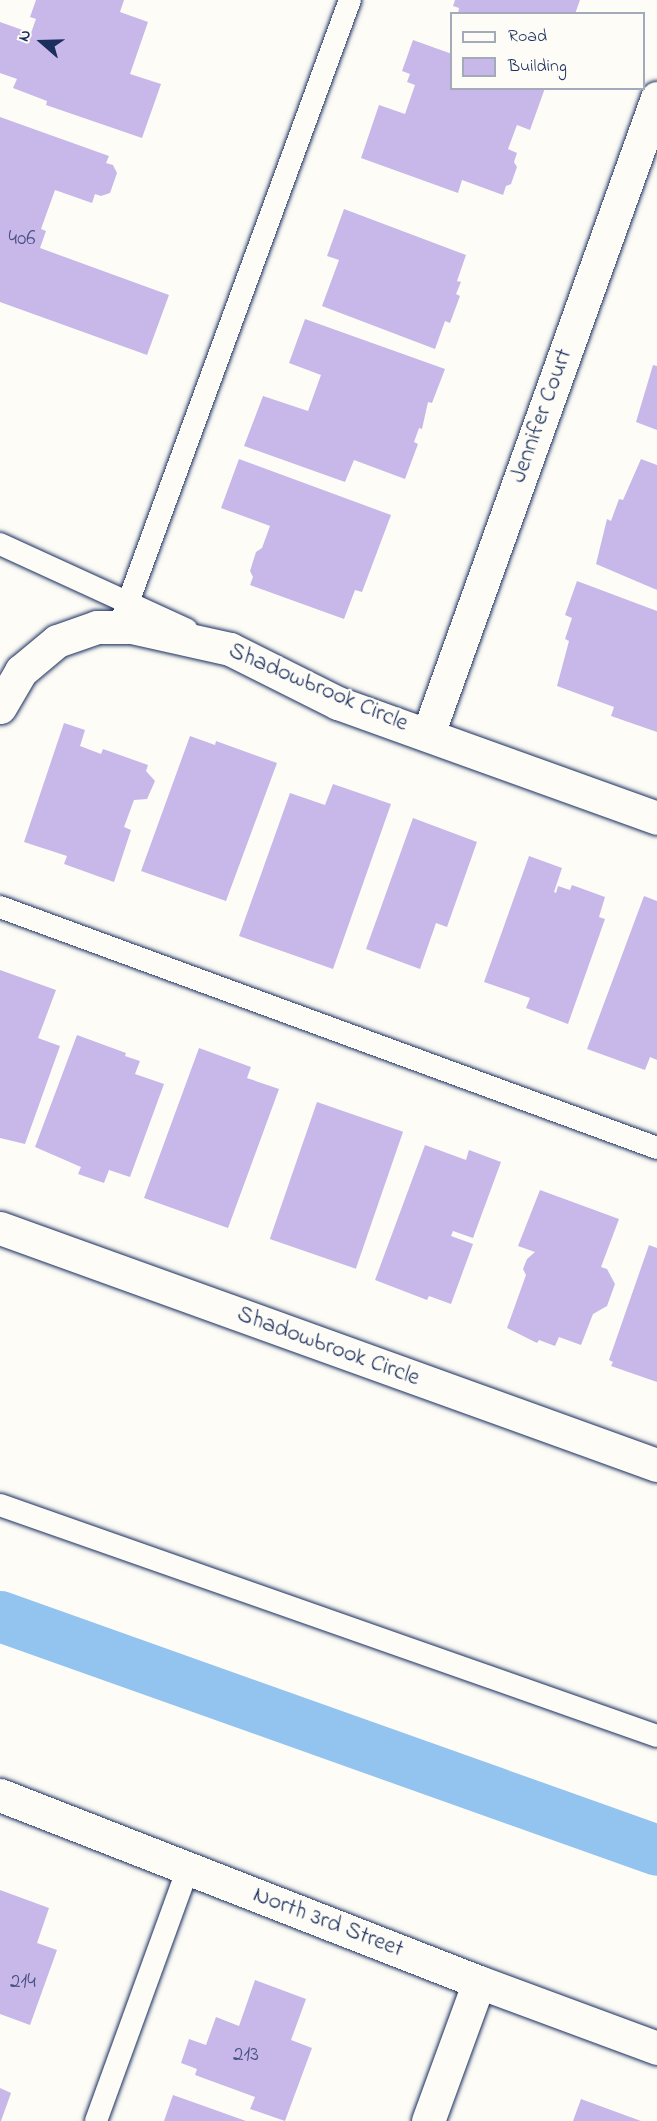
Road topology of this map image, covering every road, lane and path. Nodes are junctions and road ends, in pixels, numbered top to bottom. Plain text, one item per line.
1 (350, 0) edge
2 (657, 98) edge
3 (0, 544) edge
4 (124, 615) junction
5 (0, 707) edge
6 (428, 734) junction
7 (657, 818) edge
8 (0, 906) edge
9 (657, 1148) edge
10 (0, 1228) edge
11 (657, 1465) edge
12 (0, 1505) edge
13 (657, 1736) edge
14 (0, 1795) edge
15 (188, 1868) junction
16 (480, 1982) junction
17 (657, 2048) edge
18 (96, 2121) edge
19 (428, 2121) edge

1 - 4 lane
2 - 6 street, Jennifer Court
3 - 4 lane
4 - 5 street, Shadowbrook Circle
4 - 6 street, Shadowbrook Circle
6 - 7 street, Shadowbrook Circle
8 - 9 lane
10 - 11 street, Shadowbrook Circle
12 - 13 lane
14 - 15 street, North 3rd Street
15 - 16 street, North 3rd Street
15 - 18 lane
16 - 17 street, North 3rd Street
16 - 19 street

